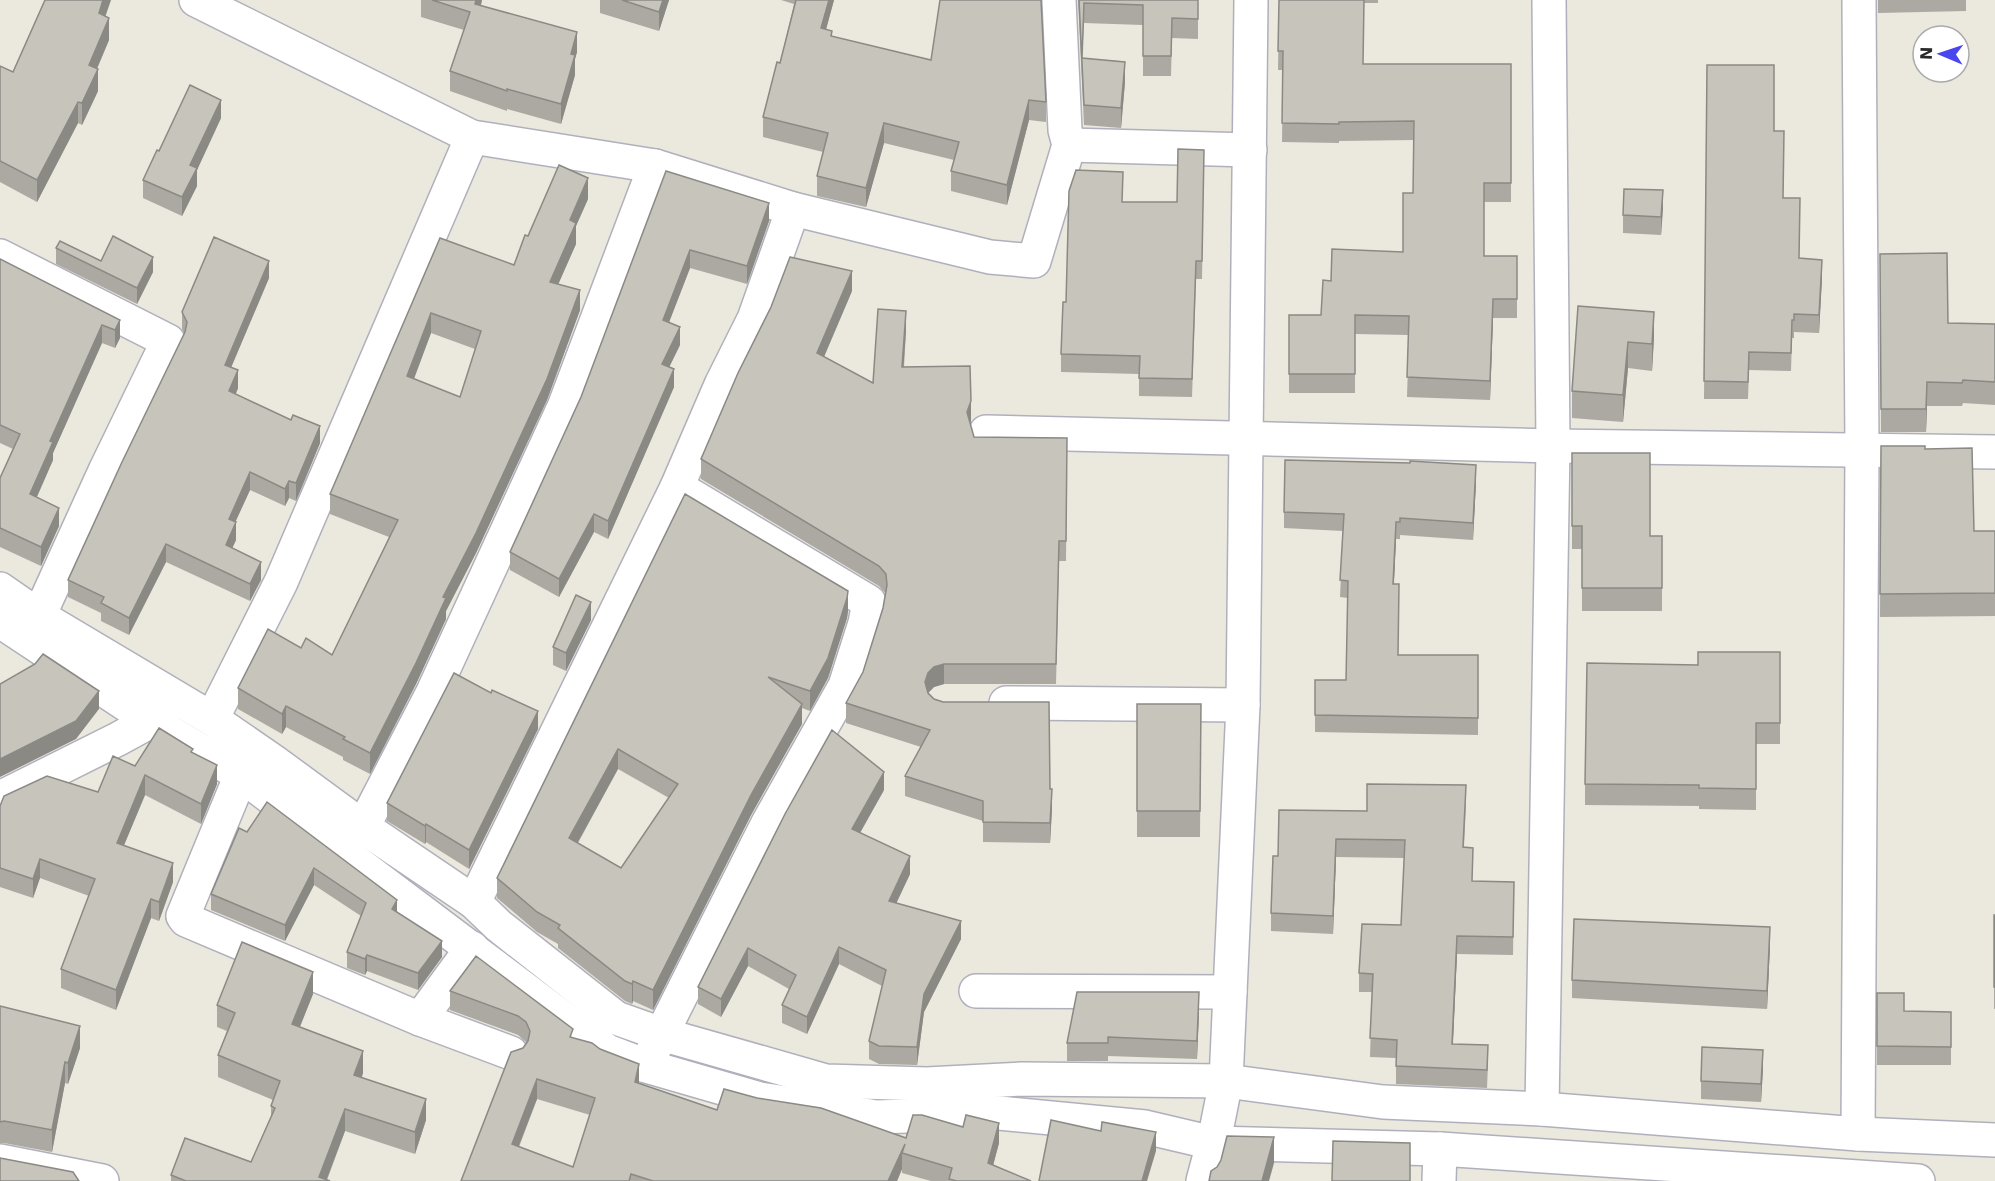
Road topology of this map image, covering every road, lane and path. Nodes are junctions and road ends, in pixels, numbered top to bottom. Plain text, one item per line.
1 (196, 0) edge
2 (1059, 0) edge
3 (1251, 0) edge
4 (1549, 0) edge
5 (1859, 0) edge
6 (472, 137) junction
7 (1069, 145) junction
8 (1250, 150) junction
9 (655, 166) junction
10 (794, 209) junction
11 (0, 256) edge
12 (986, 432) dead end
13 (1246, 439) junction
14 (1553, 446) junction
15 (1862, 449) junction
16 (1995, 452) edge
17 (677, 487) junction
18 (0, 589) edge
19 (39, 616) junction
20 (0, 621) edge
21 (176, 699) junction
22 (980, 703) edge
23 (1243, 705) junction
24 (212, 719) junction
25 (151, 720) junction
26 (241, 775) junction
27 (0, 798) edge
28 (363, 826) junction
29 (474, 902) junction
30 (472, 948) junction
31 (975, 991) dead end
32 (1230, 992) junction
33 (420, 1019) junction
34 (661, 1034) junction
35 (511, 1053) edge
36 (646, 1066) junction
37 (1224, 1088) junction
38 (1542, 1109) junction
39 (1858, 1134) junction
40 (1214, 1139) junction
41 (1995, 1140) edge
42 (0, 1161) edge
43 (1440, 1165) edge
44 (1725, 1174) edge
45 (102, 1181) edge
46 (1203, 1181) edge
47 (1918, 1181) edge

1 - 6 street
2 - 7 street
3 - 8 street
4 - 14 street
5 - 15 street
6 - 9 street
6 - 24 street
7 - 8 street
7 - 10 street
8 - 13 street
9 - 10 street
9 - 28 street
10 - 17 street
11 - 19 street
12 - 13 street
13 - 14 street
13 - 23 street
14 - 15 street
14 - 38 street
15 - 16 street
15 - 39 street
17 - 29 street
17 - 34 street
18 - 19 street
19 - 21 street
20 - 25 street
21 - 24 street
21 - 25 street
22 - 23 street
23 - 32 street
24 - 28 street
25 - 26 street
25 - 27 street
26 - 30 street
26 - 33 street
28 - 29 street
29 - 34 street
30 - 33 street
30 - 36 street
31 - 32 street
32 - 37 street
33 - 35 street
34 - 36 street
34 - 37 street
36 - 40 street
37 - 38 street
37 - 40 street
38 - 39 street
39 - 41 street
40 - 43 street
40 - 46 street
42 - 45 street
43 - 44 street
44 - 47 street

